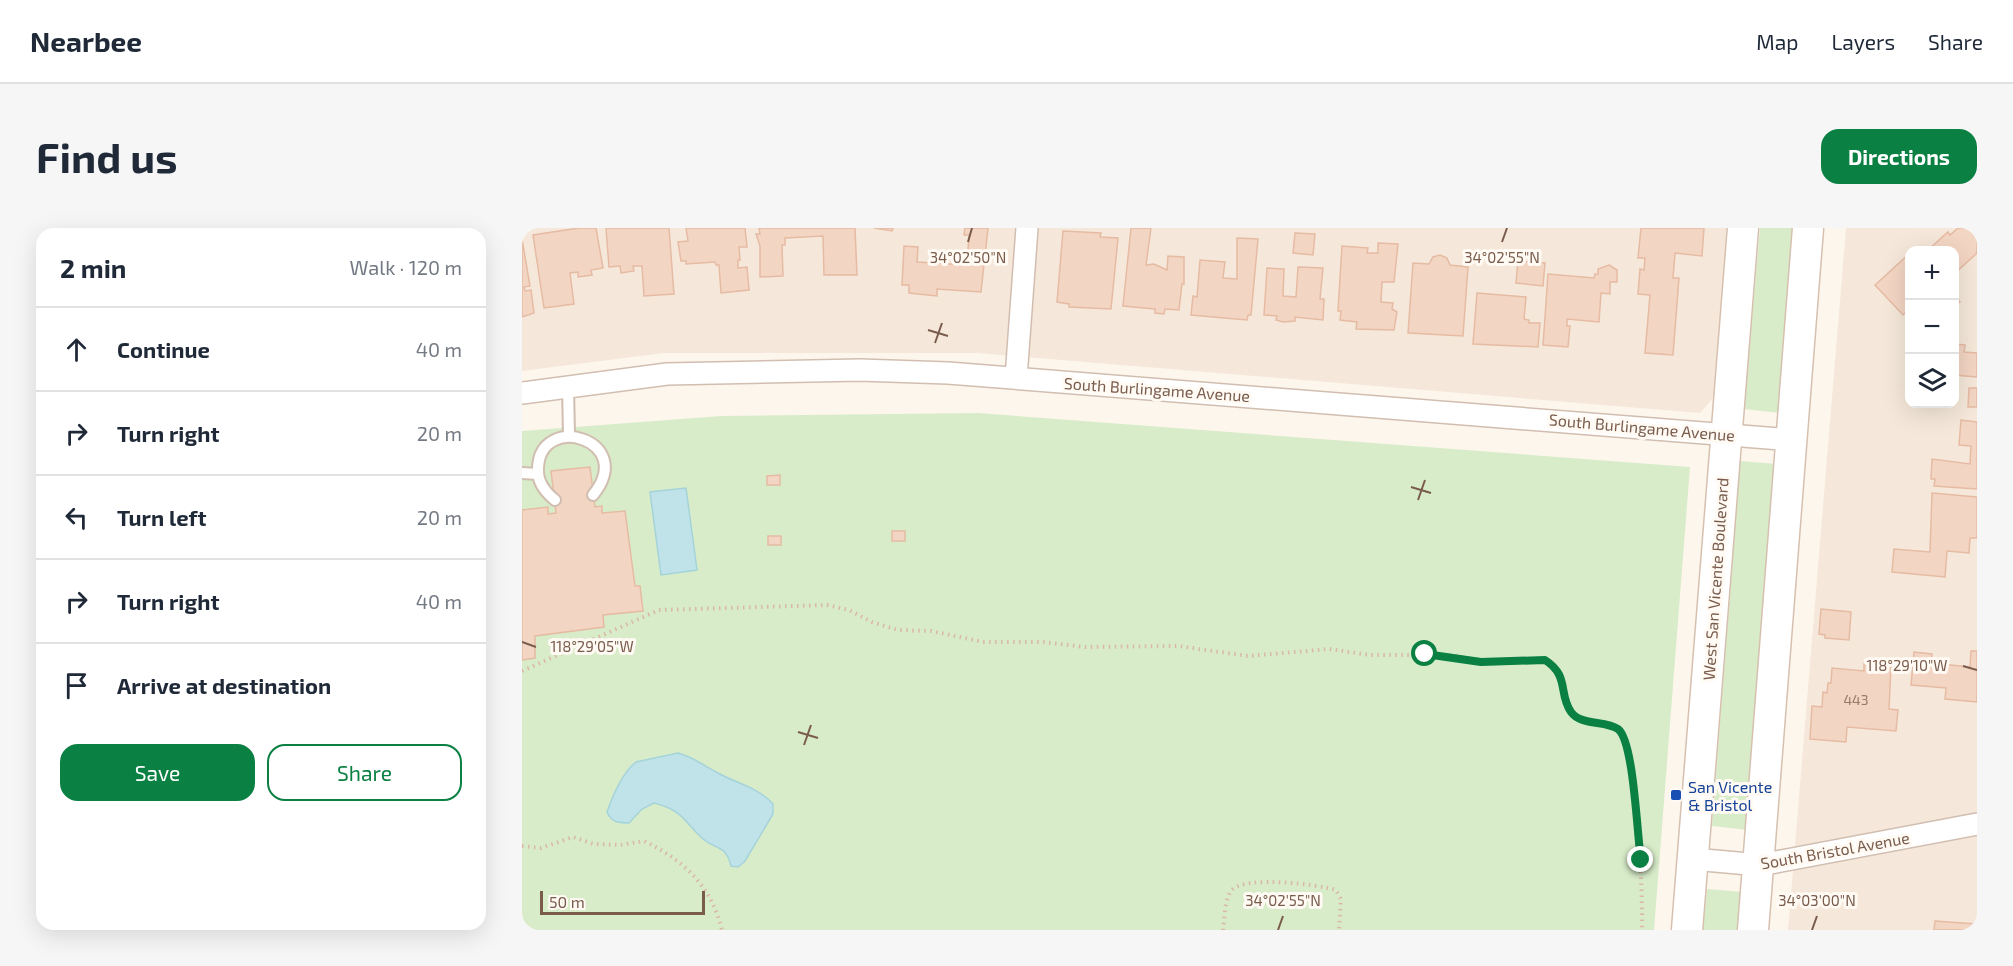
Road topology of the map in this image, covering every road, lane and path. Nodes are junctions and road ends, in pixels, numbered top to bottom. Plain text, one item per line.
1 (1027, 228) edge
2 (1743, 228) edge
3 (1808, 228) edge
4 (1016, 378) junction
5 (568, 386) junction
6 (522, 393) edge
7 (1726, 433) junction
8 (569, 436) junction
9 (1792, 440) junction
10 (522, 473) edge
11 (538, 474) junction
12 (593, 495) dead end
13 (555, 500) dead end
14 (522, 671) edge
15 (1977, 824) edge
16 (522, 846) edge
17 (1693, 858) junction
18 (1760, 865) junction
19 (722, 930) edge
20 (1223, 930) edge
21 (1339, 930) edge
22 (1642, 930) edge
23 (1687, 930) edge
24 (1754, 930) edge

1 - 4 street
2 - 7 main road, West San Vicente Boulevard
3 - 9 main road
4 - 5 street, South Burlingame Avenue
4 - 7 street, South Burlingame Avenue
5 - 6 street, South Burlingame Avenue
5 - 8 lane
7 - 9 street, South Burlingame Avenue
7 - 17 main road, West San Vicente Boulevard
8 - 11 lane
8 - 12 lane
9 - 18 main road
10 - 11 lane
11 - 13 lane
14 - 22 path
15 - 18 street, South Bristol Avenue
16 - 19 path
17 - 18 street, South Bristol Avenue
17 - 23 main road, West San Vicente Boulevard
18 - 24 main road
20 - 21 path

